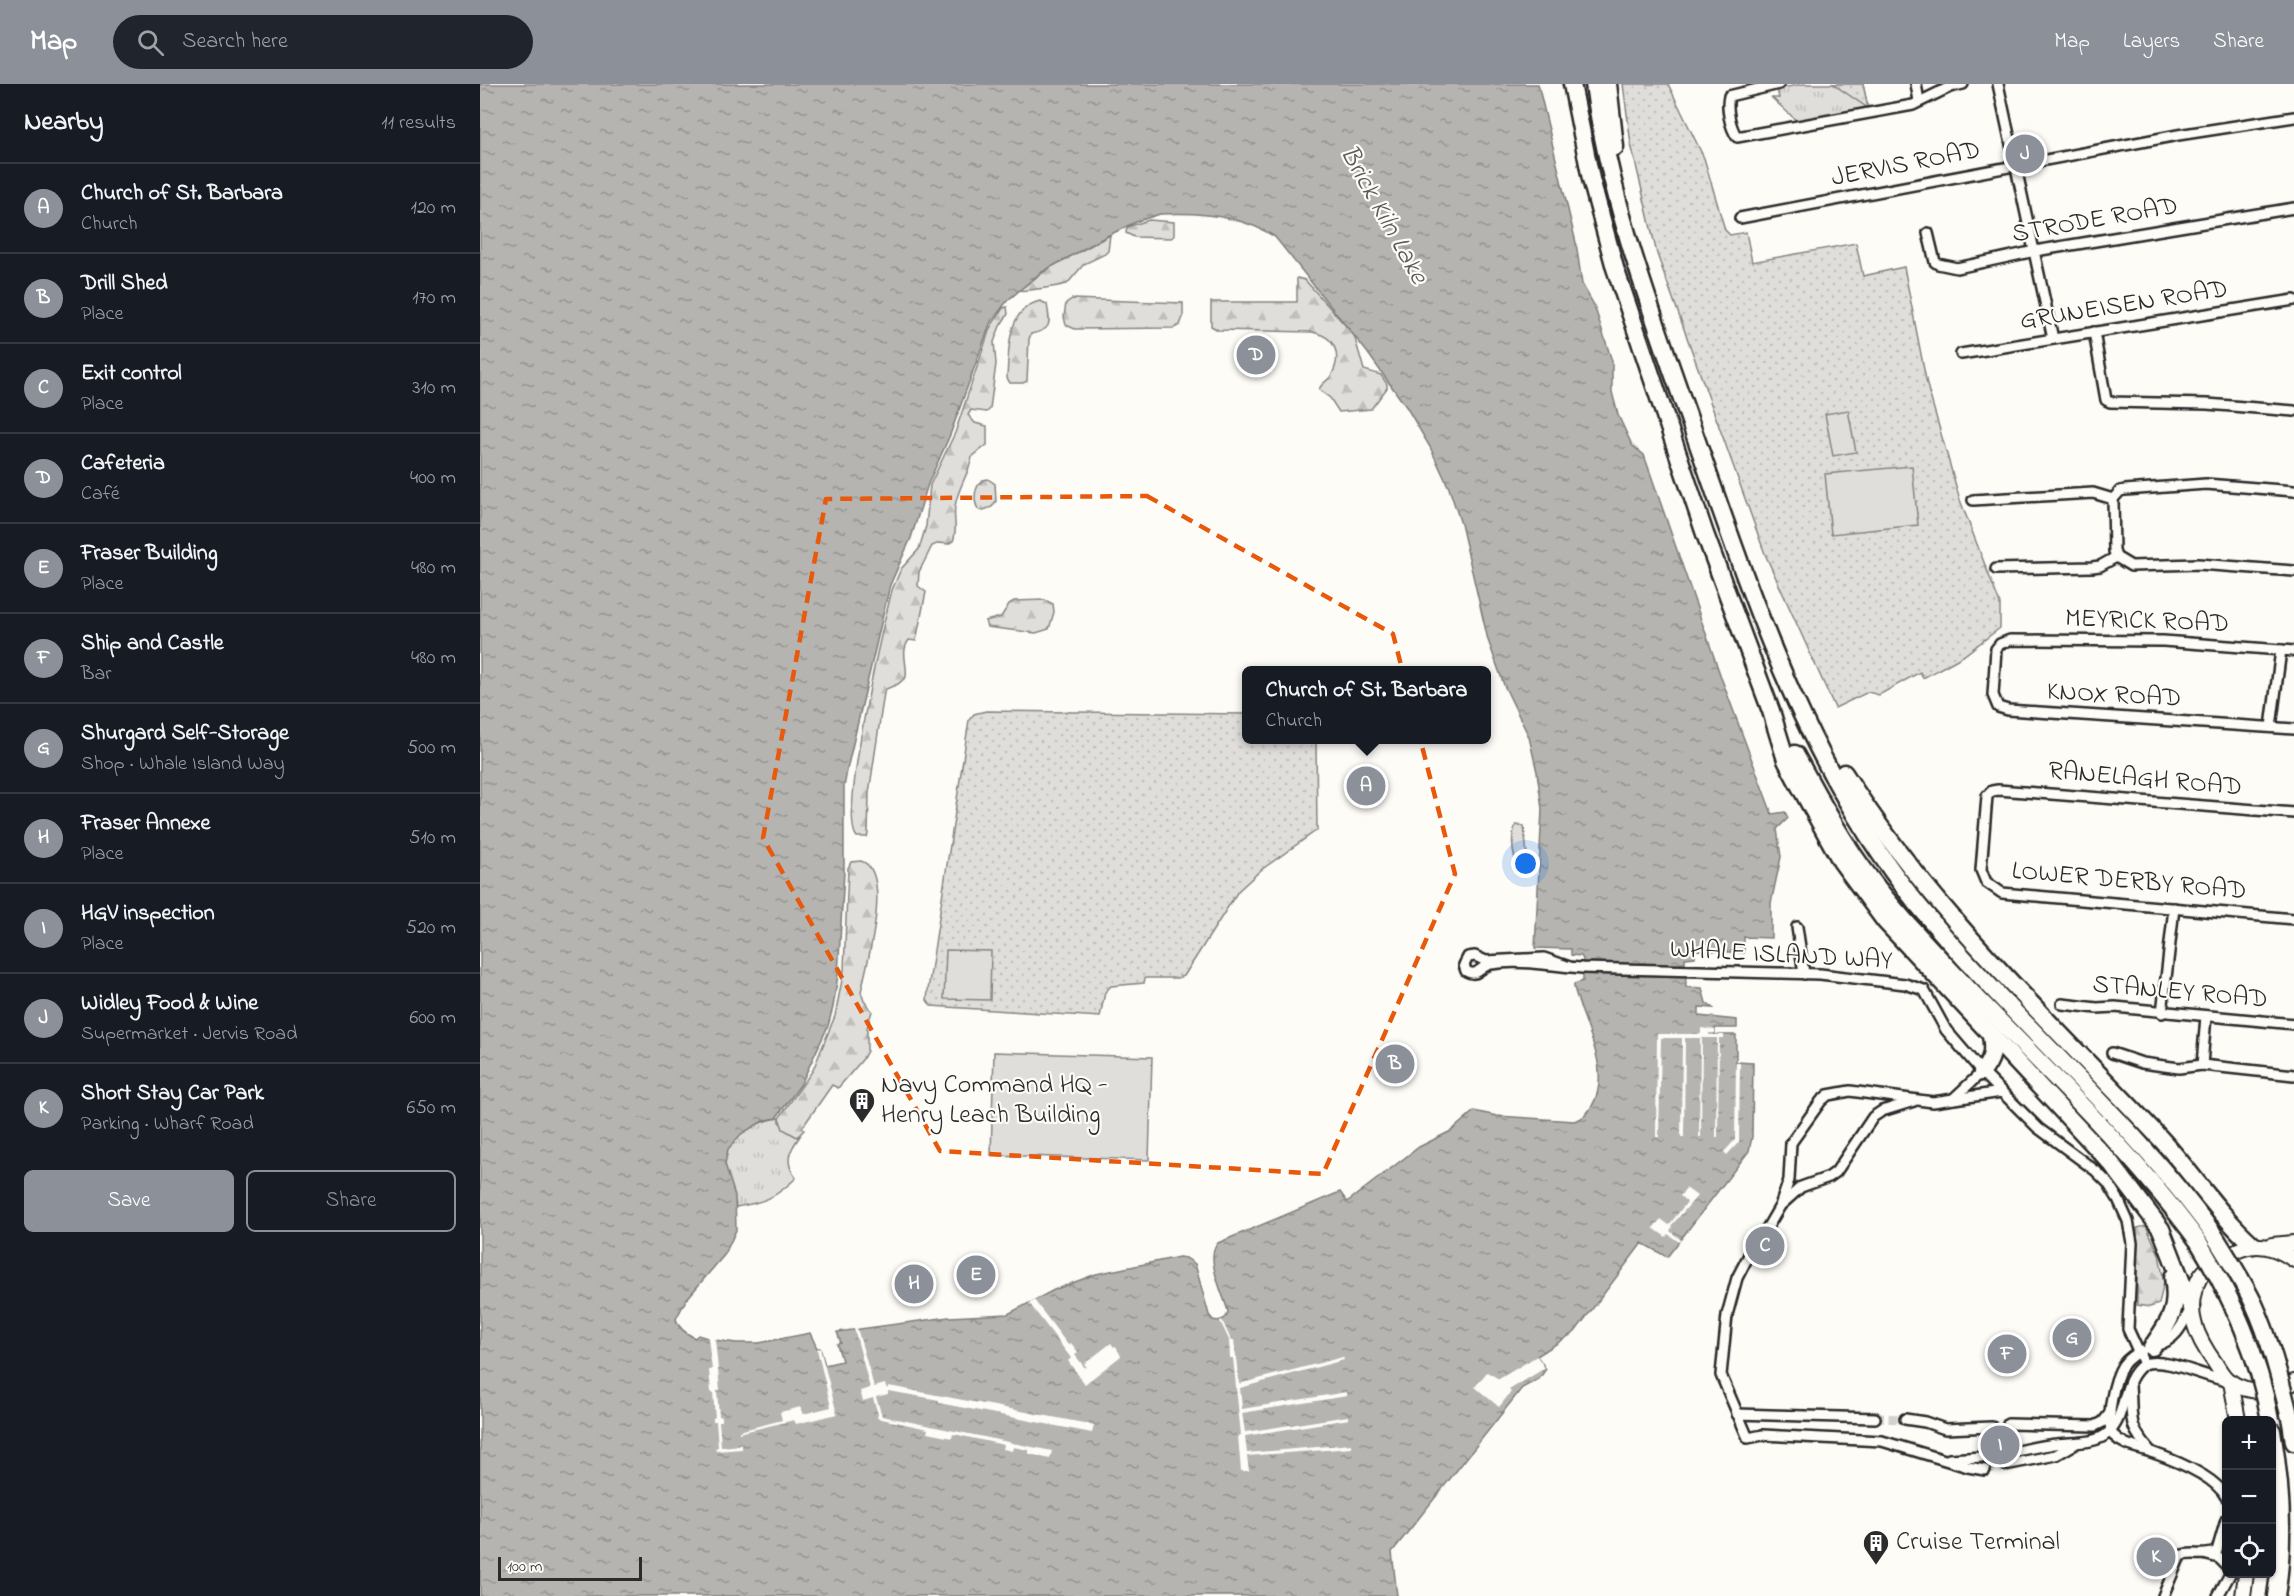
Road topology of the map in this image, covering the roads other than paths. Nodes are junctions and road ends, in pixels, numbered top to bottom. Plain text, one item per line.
1 (1562, 84) edge
2 (1572, 84) edge
3 (1593, 84) edge
4 (1608, 84) edge
5 (1779, 84) edge
6 (1916, 84) edge
7 (1963, 84) edge
8 (1998, 84) edge
9 (1919, 100) junction
10 (2294, 117) edge
11 (2016, 165) junction
12 (1591, 179) junction
13 (2294, 208) edge
14 (1740, 218) dead end
15 (1624, 223) junction
16 (1928, 233) dead end
17 (2035, 251) junction
18 (1944, 265) junction
19 (1928, 268) dead end
20 (2294, 300) edge
21 (2094, 332) junction
22 (2053, 339) junction
23 (1961, 354) dead end
24 (2294, 411) edge
25 (2294, 491) edge
26 (2113, 499) junction
27 (1973, 500) dead end
28 (2116, 557) junction
29 (1996, 569) dead end
30 (2294, 571) edge
31 (2000, 644) joint
32 (2282, 650) junction
33 (2294, 651) edge
34 (1794, 698) junction
35 (1771, 711) junction
36 (2271, 727) junction
37 (2294, 729) edge
38 (1992, 791) joint
39 (2294, 813) edge
40 (2174, 908) junction
41 (2294, 919) edge
42 (1797, 927) dead end
43 (1479, 958) junction
44 (1570, 967) junction
45 (1480, 970) junction
46 (1804, 974) junction
47 (2062, 1004) dead end
48 (2162, 1012) junction
49 (2206, 1016) junction
50 (2294, 1024) edge
51 (1991, 1036) junction
52 (2112, 1053) dead end
53 (2202, 1065) junction
54 (1982, 1072) junction
55 (2294, 1075) edge
56 (2002, 1092) junction
57 (1916, 1100) junction
58 (1952, 1100) junction
59 (1780, 1206) junction
60 (2151, 1214) junction
61 (1766, 1230) tunnel mouth
62 (2205, 1237) junction
63 (2294, 1242) edge
64 (2260, 1245) junction
65 (1752, 1249) tunnel mouth
66 (2294, 1260) edge
67 (2191, 1307) junction
68 (2145, 1350) junction
69 (2144, 1364) junction
70 (2229, 1381) junction
71 (2294, 1382) edge
72 (2130, 1383) junction
73 (2110, 1412) junction
74 (1737, 1414) junction
75 (2237, 1416) edge
76 (2269, 1416) edge
77 (1875, 1418) tunnel mouth
78 (1905, 1419) tunnel mouth
79 (2007, 1424) dead end
80 (1992, 1427) dead end
81 (2111, 1431) junction
82 (2294, 1442) edge
83 (2077, 1443) junction
84 (2151, 1452) junction
85 (2003, 1454) tunnel mouth
86 (2276, 1456) edge
87 (1982, 1457) tunnel mouth
88 (1937, 1458) junction
89 (2005, 1465) tunnel mouth
90 (1985, 1470) tunnel mouth
91 (2222, 1492) edge
92 (2225, 1524) edge
93 (2207, 1555) junction
94 (2222, 1562) edge
95 (2228, 1578) edge
96 (2245, 1578) edge
97 (2163, 1596) edge
98 (2218, 1596) edge
99 (2243, 1596) edge
100 (2276, 1596) edge

1 - 12 highway
2 - 12 highway
3 - 15 highway
4 - 15 highway
5 - 9 street
6 - 9 street
7 - 9 street
8 - 11 street
10 - 11 street, JERVIS ROAD
11 - 14 street, JERVIS ROAD
11 - 17 street
12 - 35 highway
13 - 17 street, STRODE ROAD
15 - 34 highway
16 - 18 street
17 - 18 street, STRODE ROAD
17 - 22 street
18 - 19 street
20 - 21 street, GRUNEISEN ROAD
21 - 22 street, GRUNEISEN ROAD
21 - 24 street
22 - 23 street, GRUNEISEN ROAD
25 - 26 street
26 - 27 street
26 - 28 street
28 - 29 street
28 - 30 street
31 - 32 street, MEYRICK ROAD
31 - 36 street, KNOX ROAD
32 - 33 street, MEYRICK ROAD
32 - 36 street
34 - 62 highway
34 - 64 highway
35 - 51 highway
35 - 62 highway
36 - 37 street, KNOX ROAD
38 - 39 street, RANELAGH ROAD
38 - 40 street, LOWER DERBY ROAD
40 - 41 street, LOWER DERBY ROAD
40 - 48 street
42 - 46 street
43 - 44 street
43 - 45 street
43 - 45 street
44 - 45 street
44 - 46 street, WHALE ISLAND WAY
46 - 54 street, WHALE ISLAND WAY
47 - 48 street, STANLEY ROAD
48 - 49 street, STANLEY ROAD
49 - 50 street, STANLEY ROAD
49 - 53 street
51 - 54 highway
51 - 60 highway
52 - 53 street
53 - 55 street
54 - 56 street, WHALE ISLAND WAY
54 - 58 street
56 - 58 street
56 - 68 street, WHALE ISLAND WAY
57 - 58 street
57 - 59 street
57 - 59 street
59 - 61 street
60 - 67 highway
60 - 68 highway
62 - 76 highway, bridge
62 - 82 highway, bridge
63 - 64 main road
64 - 66 main road
64 - 67 main road
65 - 74 street
67 - 68 street
67 - 70 main road
68 - 69 street, WHALE ISLAND WAY
68 - 73 street
69 - 70 street
69 - 72 street
70 - 71 main road
70 - 75 main road
72 - 81 street
72 - 84 street
73 - 79 street
73 - 81 street
74 - 77 street
74 - 88 street
78 - 80 street
81 - 83 street
81 - 84 street
83 - 85 street
83 - 89 street
84 - 91 street
86 - 100 highway
87 - 88 street
88 - 90 street
92 - 93 street
93 - 94 street
93 - 97 street
95 - 98 street
96 - 99 main road

